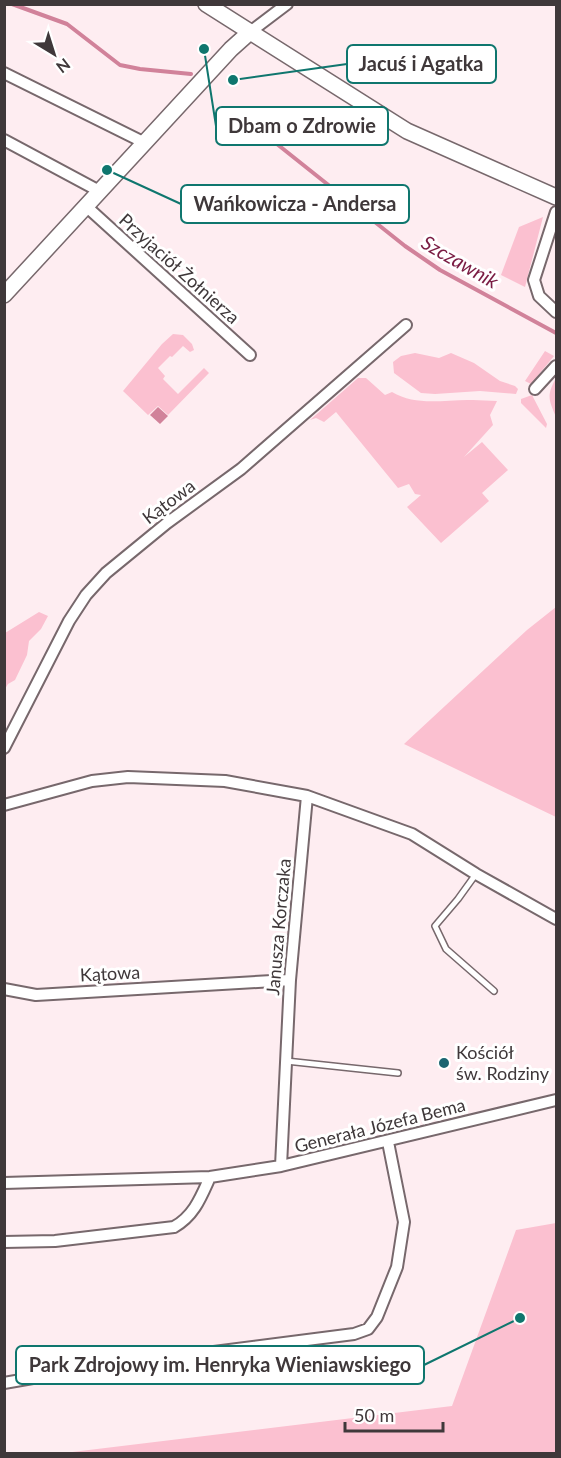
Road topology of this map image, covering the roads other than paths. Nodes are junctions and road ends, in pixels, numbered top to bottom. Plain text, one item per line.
1 (206, 4) edge
2 (287, 4) edge
3 (250, 32) junction
4 (4, 73) edge
5 (4, 140) edge
6 (145, 143) junction
7 (100, 192) junction
8 (556, 197) edge
9 (87, 207) junction
10 (556, 212) edge
11 (4, 295) edge
12 (556, 312) edge
13 (406, 325) dead end
14 (250, 355) dead end
15 (556, 366) edge
16 (535, 389) dead end
17 (4, 748) edge
18 (307, 796) junction
19 (4, 805) edge
20 (476, 874) junction
21 (556, 919) edge
22 (290, 980) junction
23 (4, 989) edge
24 (494, 991) dead end
25 (286, 1060) junction
26 (398, 1073) dead end
27 (556, 1100) edge
28 (388, 1142) junction
29 (281, 1166) junction
30 (210, 1176) junction
31 (4, 1183) edge
32 (4, 1242) edge
33 (4, 1383) edge

1 - 3 street
2 - 3 street
3 - 6 street
3 - 8 street
4 - 6 street
5 - 7 street
6 - 7 street
7 - 9 street
9 - 11 street
9 - 14 street, Przyjaciół Żołnierza
10 - 12 street
13 - 17 street, Kątowa
15 - 16 street
18 - 19 street
18 - 20 street
18 - 22 street, Janusza Korczaka
20 - 21 street
20 - 24 lane
22 - 23 street, Kątowa
22 - 25 street, Janusza Korczaka
25 - 26 lane
25 - 29 street, Janusza Korczaka
27 - 28 street, Generała Józefa Bema
28 - 29 street, Generała Józefa Bema
28 - 33 street
29 - 30 street, Generała Józefa Bema
30 - 31 street, Generała Józefa Bema
30 - 32 street

